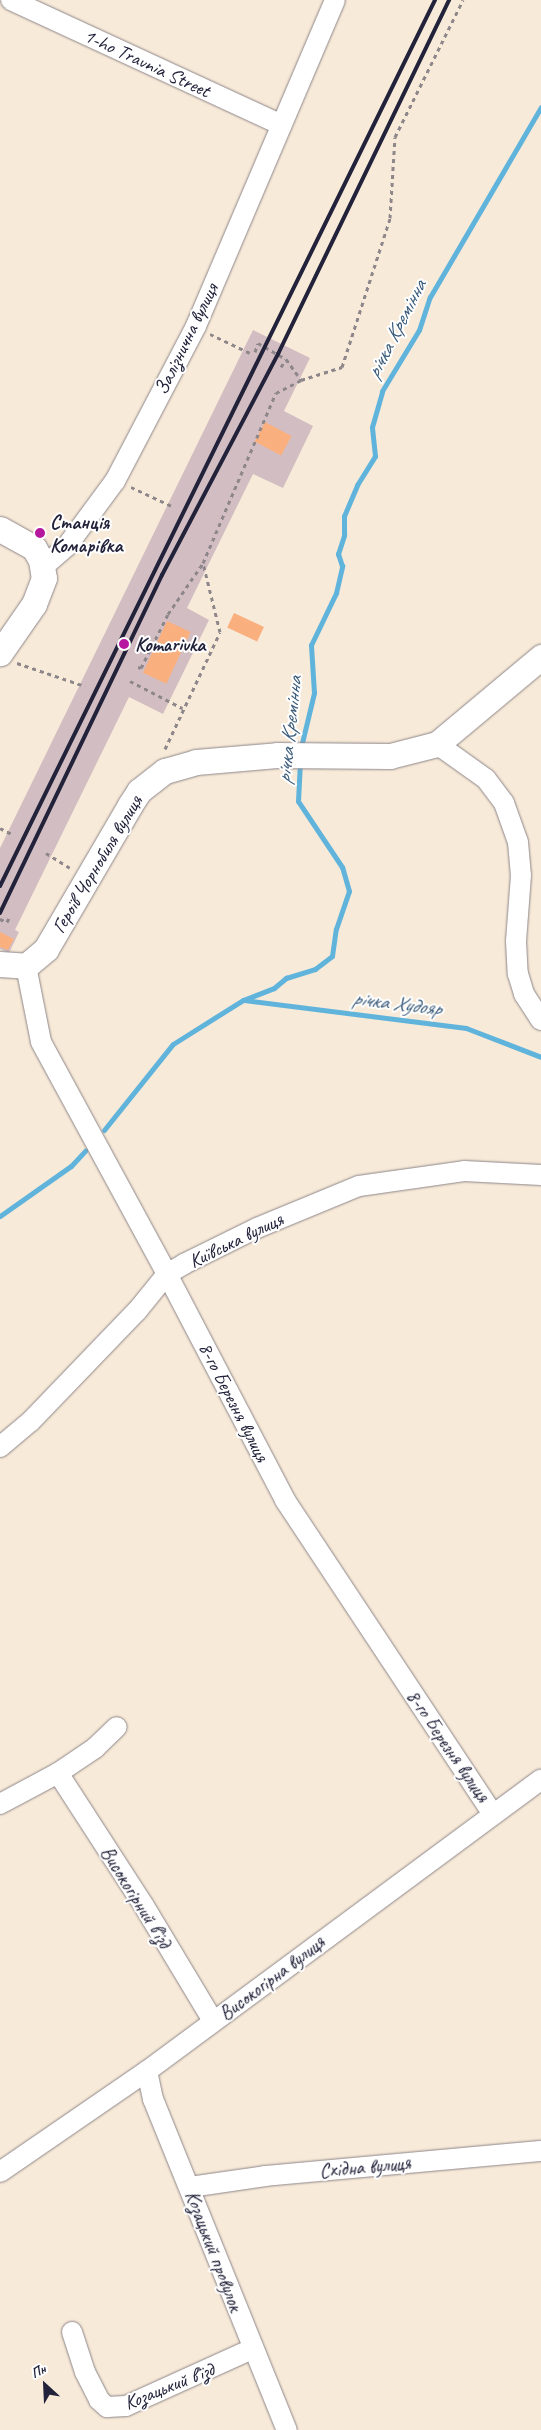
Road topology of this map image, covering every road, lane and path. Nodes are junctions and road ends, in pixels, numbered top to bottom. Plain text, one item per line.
1 (11, 0) edge
2 (336, 0) edge
3 (463, 0) edge
4 (282, 125) junction
5 (196, 326) junction
6 (255, 352) dead end
7 (250, 353) dead end
8 (286, 359) junction
9 (281, 367) dead end
10 (301, 380) junction
11 (115, 481) junction
12 (174, 506) dead end
13 (0, 529) edge
14 (203, 563) junction
15 (43, 567) junction
16 (4, 657) edge
17 (541, 657) edge
18 (138, 667) dead end
19 (130, 681) dead end
20 (85, 686) dead end
21 (437, 744) junction
22 (0, 828) edge
23 (12, 834) dead end
24 (46, 853) dead end
25 (54, 860) dead end
26 (9, 918) dead end
27 (0, 919) edge
28 (0, 964) edge
29 (26, 966) junction
30 (541, 1020) edge
31 (541, 1175) edge
32 (167, 1274) junction
33 (0, 1447) edge
34 (117, 1727) dead end
35 (58, 1773) junction
36 (541, 1779) edge
37 (0, 1804) edge
38 (493, 1814) junction
39 (213, 2022) junction
40 (147, 2071) junction
41 (541, 2151) edge
42 (0, 2172) edge
43 (190, 2187) junction
44 (72, 2332) dead end
45 (252, 2349) junction
46 (288, 2430) edge

1 - 4 street, 1-ho Travnia Street
2 - 4 street, Залізнична вулиця
3 - 10 path
4 - 5 street, Залізнична вулиця
5 - 7 path
5 - 11 street, Залізнична вулиця
6 - 8 path
8 - 9 path
8 - 10 path
10 - 14 path
11 - 12 path
11 - 15 street, Залізнична вулиця
13 - 15 street
14 - 18 path
14 - 19 path
15 - 16 street
16 - 20 path
17 - 21 street, Героїв Чорнобиля вулиця
21 - 29 street, Героїв Чорнобиля вулиця
21 - 30 street
22 - 23 path
24 - 25 path
26 - 27 path
28 - 29 street
29 - 32 street, 8-го Березня вулиця
31 - 32 street, Київська вулиця
32 - 33 street, Київська вулиця
32 - 38 street, 8-го Березня вулиця
34 - 35 street
35 - 37 street
35 - 39 street, Високогірний в'їзд
36 - 38 street, Високогірна вулиця
38 - 39 street, Високогірна вулиця
39 - 40 street, Високогірна вулиця
40 - 42 street, Високогірна вулиця
40 - 43 street, Козацький провулок
41 - 43 street, Східна вулиця
43 - 45 street, Козацький провулок
44 - 45 street, Козацький в'їзд
45 - 46 street, Козацький провулок

